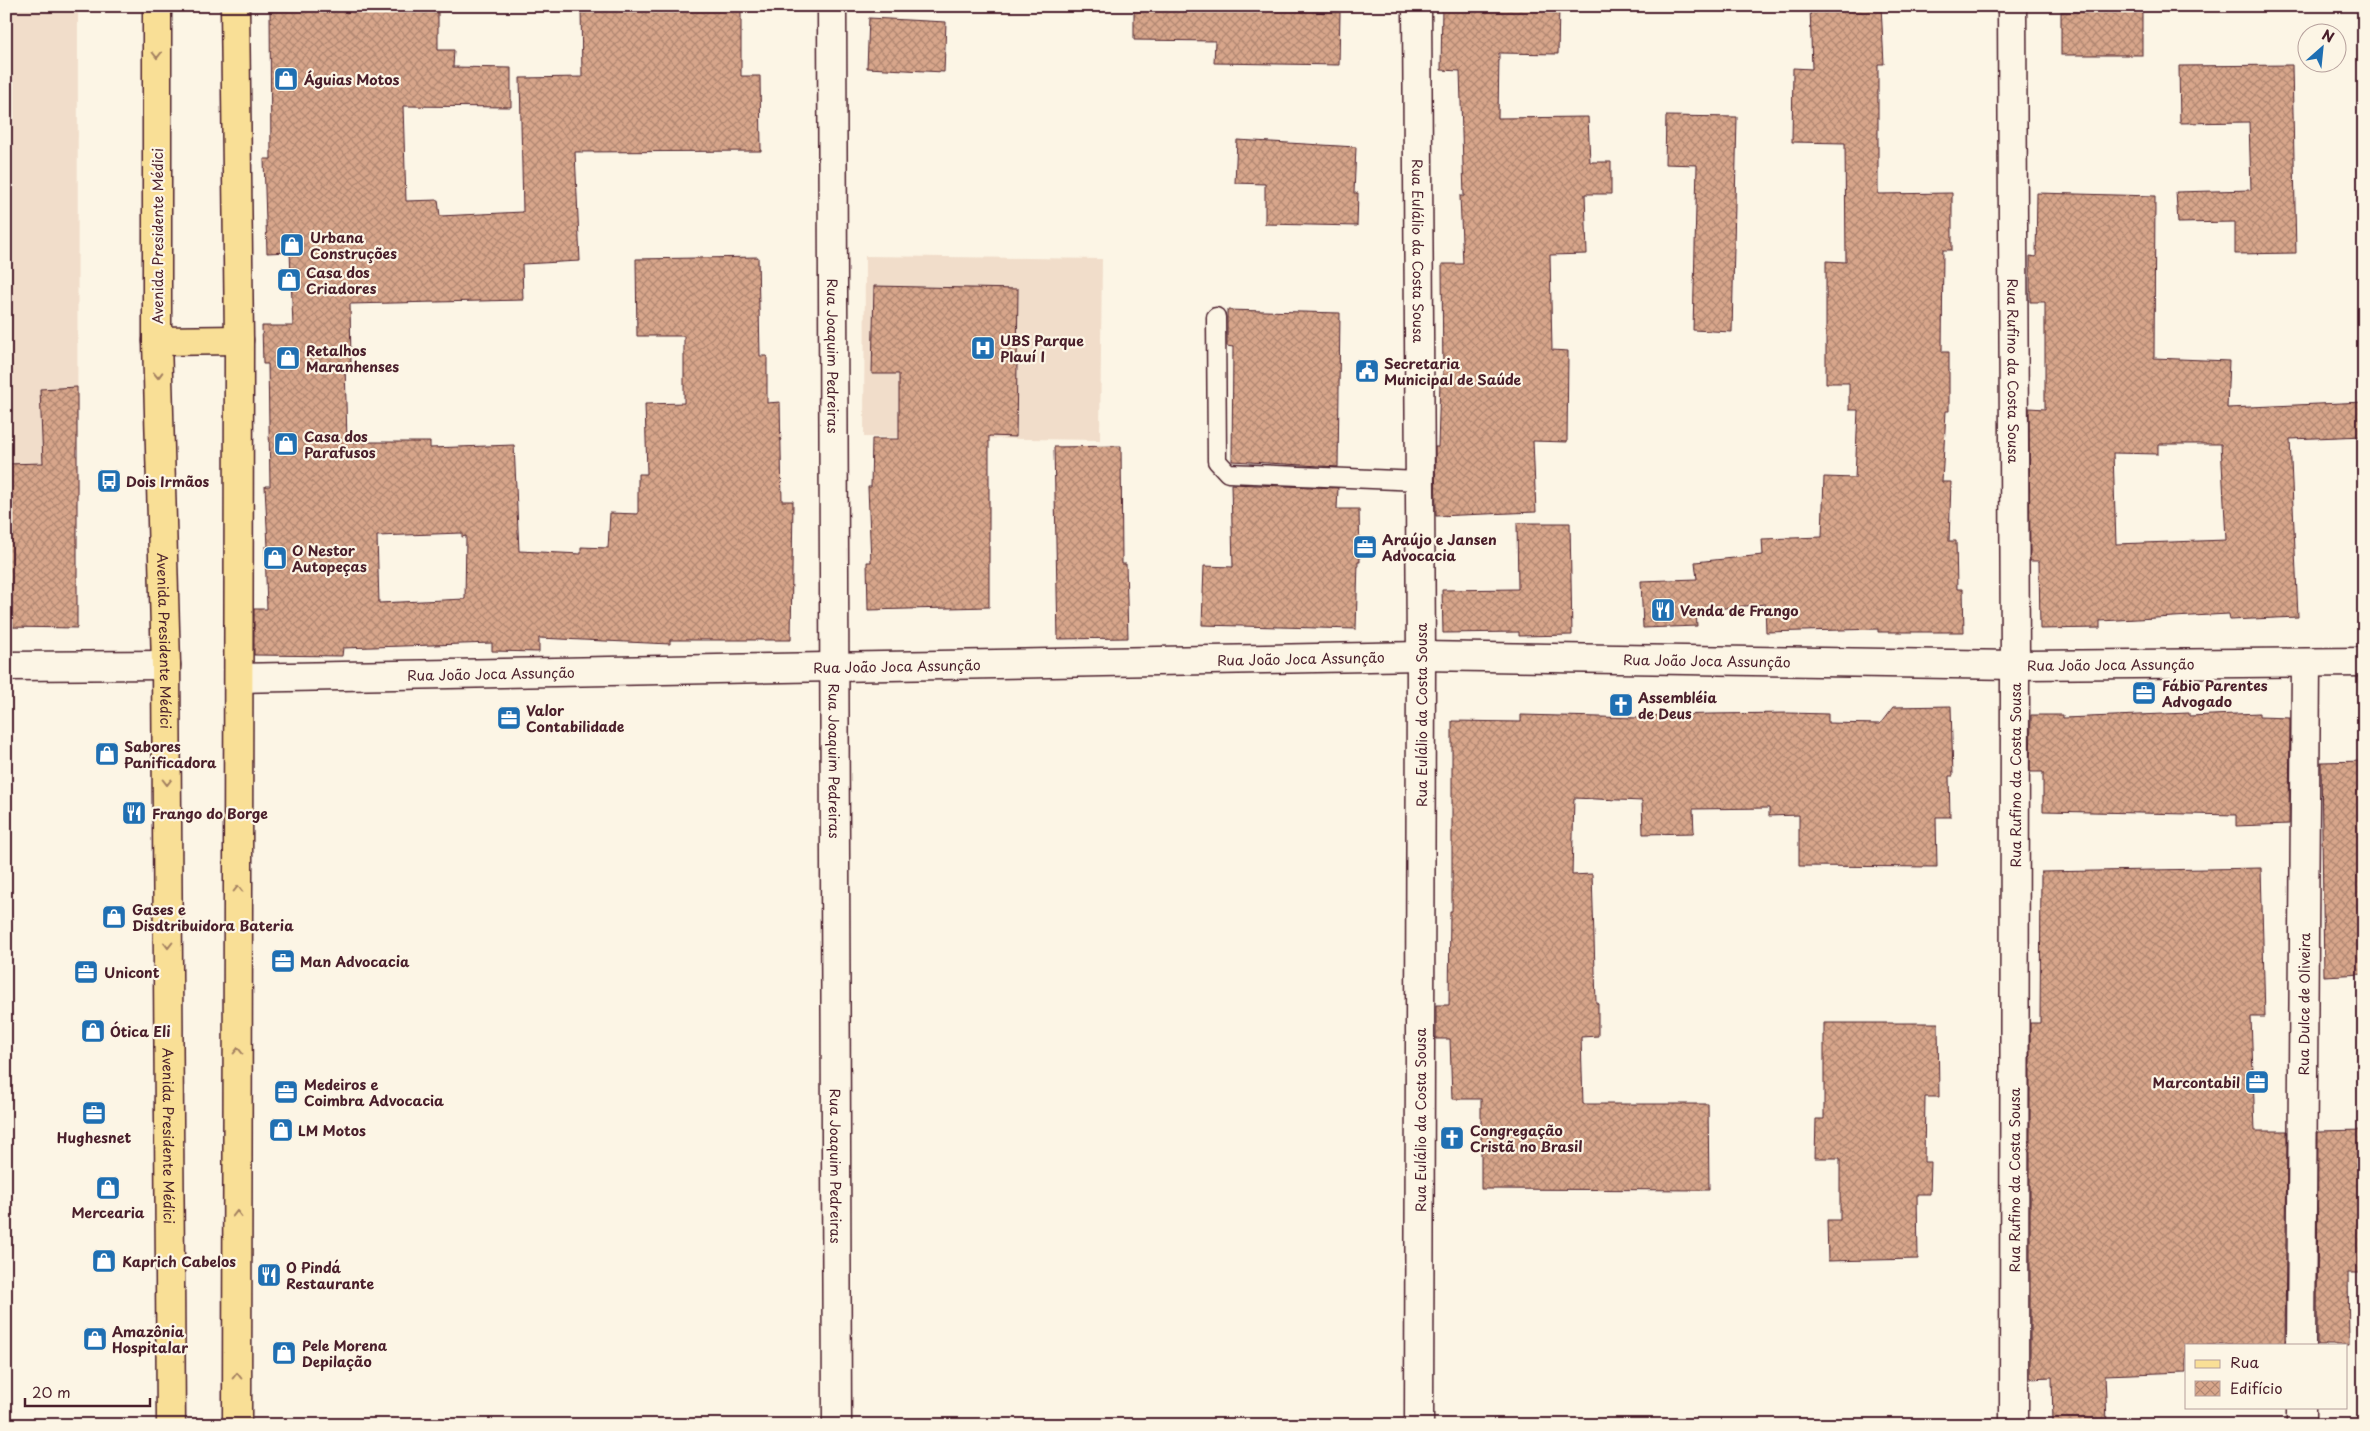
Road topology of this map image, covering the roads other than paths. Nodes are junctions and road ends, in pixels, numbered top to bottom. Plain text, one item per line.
1 (157, 6) edge
2 (235, 6) edge
3 (832, 6) edge
4 (1417, 6) edge
5 (2012, 6) edge
6 (1216, 318) dead end
7 (239, 340) junction
8 (158, 341) junction
9 (1420, 481) junction
10 (1421, 656) junction
11 (2306, 662) junction
12 (2364, 662) edge
13 (166, 665) junction
14 (2015, 665) junction
15 (6, 666) edge
16 (834, 667) junction
17 (239, 678) junction
18 (2301, 1344) edge
19 (2301, 1408) edge
20 (171, 1425) edge
21 (237, 1425) edge
22 (837, 1425) edge
23 (1418, 1425) edge
24 (2014, 1425) edge
25 (2301, 1425) edge

1 -> 8 main road, Avenida Presidente Médici
2 - 7 main road
3 - 16 street, Rua Joaquim Pedreiras
4 - 9 street, Rua Eulálio da Costa Sousa
5 - 14 street, Rua Rufino da Costa Sousa
6 - 9 lane
7 - 8 main road
7 - 17 main road
8 -> 13 main road, Avenida Presidente Médici
9 - 10 street, Rua Eulálio da Costa Sousa
10 - 14 street, Rua João Joca Assunção
10 - 16 street, Rua João Joca Assunção
10 - 23 street, Rua Eulálio da Costa Sousa
11 - 12 street, Rua João Joca Assunção
11 - 14 street, Rua João Joca Assunção
11 - 18 street, Rua Dulce de Oliveira
13 - 15 street
13 -> 20 main road, Avenida Presidente Médici
14 - 24 street, Rua Rufino da Costa Sousa
16 - 17 street, Rua João Joca Assunção
16 - 22 street, Rua Joaquim Pedreiras
21 -> 17 main road
19 - 25 street

